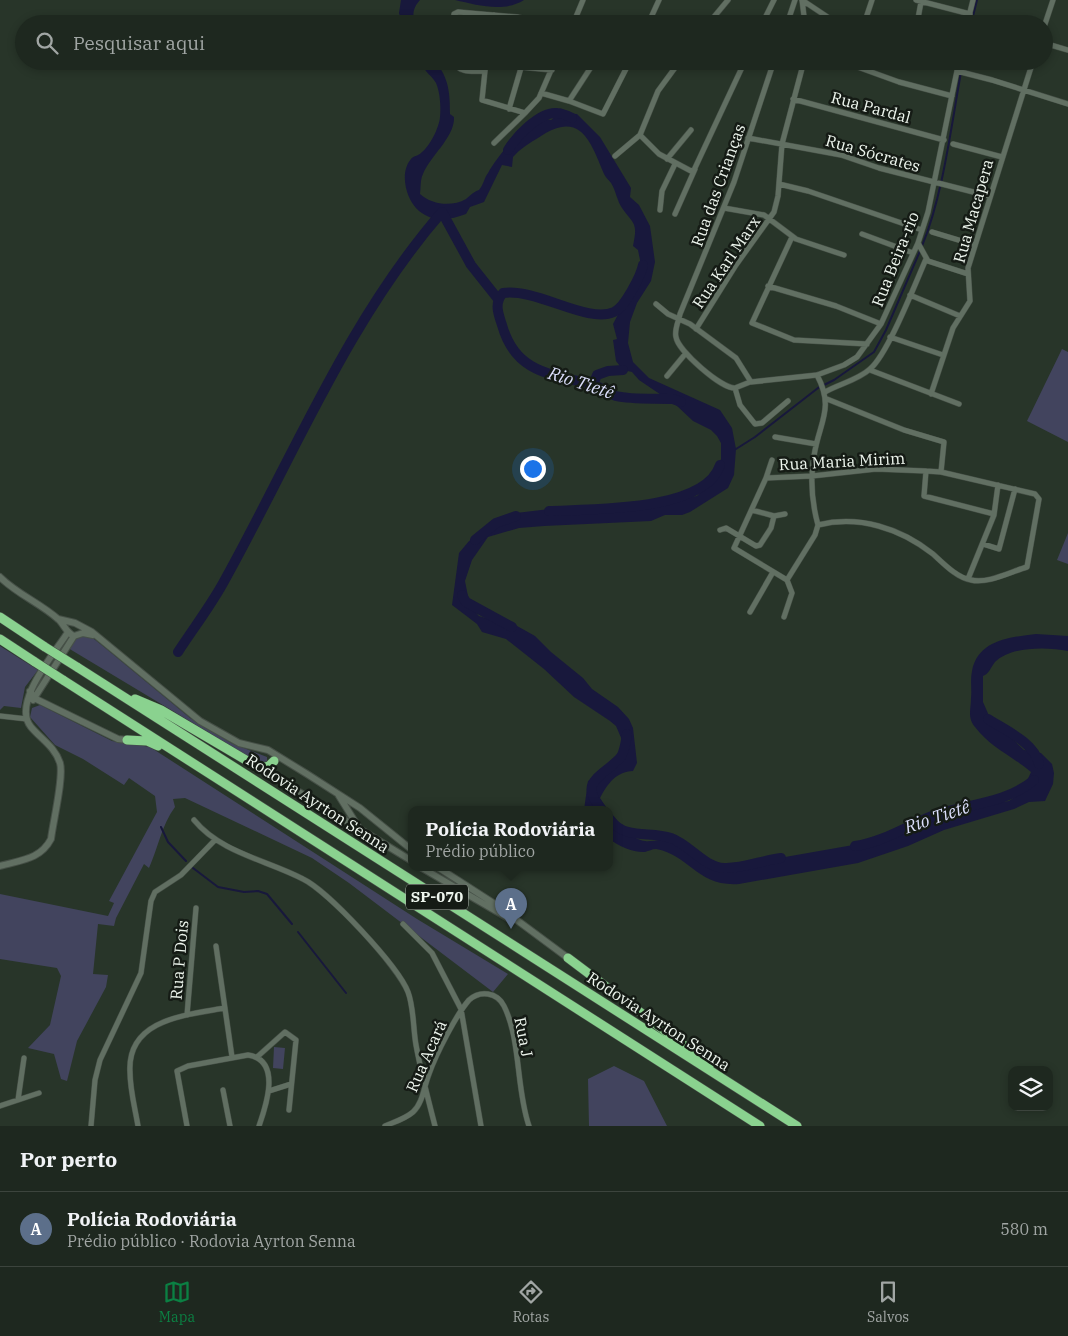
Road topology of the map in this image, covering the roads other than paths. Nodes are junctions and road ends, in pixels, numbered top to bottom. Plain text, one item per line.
1 (583, 0) edge
2 (659, 0) edge
3 (728, 0) edge
4 (774, 0) edge
5 (795, 0) edge
6 (802, 0) edge
7 (872, 0) edge
8 (973, 0) edge
9 (1053, 0) edge
10 (919, 1) edge
11 (970, 14) joint
12 (454, 15) edge
13 (494, 15) edge
14 (577, 15) edge
15 (652, 15) edge
16 (716, 15) edge
17 (766, 15) edge
18 (790, 15) edge
19 (804, 15) edge
20 (824, 15) edge
21 (867, 15) edge
22 (918, 15) edge
23 (1048, 15) edge
24 (1053, 46) edge
25 (1068, 50) edge
26 (462, 70) edge
27 (520, 70) edge
28 (552, 70) edge
29 (590, 70) edge
30 (626, 70) edge
31 (673, 70) edge
32 (741, 70) edge
33 (771, 70) edge
34 (801, 70) edge
35 (866, 70) edge
36 (960, 70) edge
37 (963, 70) edge
38 (1030, 70) edge
39 (485, 71) joint
40 (1023, 89) junction
41 (541, 93) junction
42 (952, 96) junction
43 (793, 99) junction
44 (569, 101) junction
45 (1068, 104) edge
46 (509, 109) junction
47 (525, 113) junction
48 (691, 130) dead end
49 (640, 135) junction
50 (748, 138) junction
51 (944, 140) junction
52 (494, 143) dead end
53 (782, 144) junction
54 (953, 144) dead end
55 (615, 156) dead end
56 (1002, 157) junction
57 (668, 159) junction
58 (675, 164) junction
59 (694, 170) junction
60 (935, 183) junction
61 (779, 184) junction
62 (990, 196) junction
63 (724, 208) junction
64 (660, 210) dead end
65 (675, 214) dead end
66 (771, 219) junction
67 (922, 230) junction
68 (932, 232) dead end
69 (862, 234) dead end
70 (792, 237) junction
71 (919, 244) junction
72 (975, 245) junction
73 (913, 253) junction
74 (844, 255) dead end
75 (926, 260) junction
76 (968, 274) junction
77 (768, 286) junction
78 (910, 295) junction
79 (656, 304) dead end
80 (960, 316) junction
81 (679, 317) junction
82 (881, 324) junction
83 (696, 329) junction
84 (890, 337) junction
85 (867, 344) junction
86 (686, 353) junction
87 (943, 355) junction
88 (870, 370) junction
89 (666, 376) dead end
90 (818, 377) junction
91 (750, 382) junction
92 (735, 388) junction
93 (825, 390) junction
94 (931, 394) junction
95 (827, 399) junction
96 (788, 401) dead end
97 (959, 404) dead end
98 (775, 437) dead end
99 (816, 444) junction
100 (772, 460) dead end
101 (926, 471) junction
102 (941, 472) junction
103 (812, 476) junction
104 (766, 478) junction
105 (998, 485) junction
106 (1015, 489) junction
107 (752, 510) junction
108 (785, 514) dead end
109 (994, 514) junction
110 (774, 516) junction
111 (818, 525) junction
112 (720, 530) dead end
113 (740, 537) junction
114 (982, 544) junction
115 (773, 572) junction
116 (0, 576) edge
117 (968, 579) junction
118 (787, 580) junction
119 (750, 612) dead end
120 (0, 617) edge
121 (784, 617) dead end
122 (58, 619) junction
123 (83, 626) junction
124 (71, 634) junction
125 (98, 637) junction
126 (0, 639) edge
127 (42, 684) junction
128 (30, 691) junction
129 (123, 696) junction
130 (34, 698) junction
131 (50, 705) junction
132 (28, 709) junction
133 (0, 716) edge
134 (27, 719) junction
135 (131, 724) junction
136 (127, 740) junction
137 (268, 750) junction
138 (274, 761) junction
139 (256, 766) junction
140 (276, 778) junction
141 (337, 793) junction
142 (255, 803) junction
143 (194, 820) dead end
144 (360, 829) junction
145 (216, 840) junction
146 (408, 847) edge
147 (408, 859) edge
148 (0, 866) edge
149 (427, 871) edge
150 (443, 871) edge
151 (196, 908) dead end
152 (403, 924) dead end
153 (529, 929) junction
154 (216, 946) dead end
155 (568, 958) joint
156 (225, 1008) junction
157 (462, 1009) junction
158 (187, 1015) junction
159 (232, 1057) junction
160 (257, 1057) junction
161 (24, 1058) dead end
162 (723, 1081) junction
163 (291, 1084) junction
164 (425, 1086) junction
165 (223, 1090) dead end
166 (269, 1090) junction
167 (39, 1093) dead end
168 (18, 1100) junction
169 (0, 1106) edge
170 (289, 1110) dead end
171 (91, 1126) edge
172 (138, 1126) edge
173 (187, 1126) edge
174 (230, 1126) edge
175 (259, 1126) edge
176 (385, 1126) edge
177 (435, 1126) edge
178 (480, 1126) edge
179 (529, 1126) edge
180 (760, 1126) edge
181 (797, 1126) edge

1 - 14 street
2 - 15 street
3 - 16 street
4 - 17 street
5 - 18 street
6 - 19 street
6 - 20 street
7 - 21 street
8 - 11 street
9 - 23 street
10 - 11 street
10 - 22 street
12 - 13 street
24 - 25 street
26 - 39 street
27 - 46 street
28 - 41 street
29 - 44 street
30 - 44 street
31 - 49 street
32 - 59 street
33 - 50 street, Rua das Crianças
34 - 43 street, Rua Karl Marx
35 - 42 street
36 - 42 street, Rua Beira-rio
37 - 40 street
38 - 40 street, Rua Macapera
39 - 46 street
40 - 45 street
40 - 56 street, Rua Macapera
41 - 44 street
41 - 47 street
42 - 51 street, Rua Beira-rio
43 - 51 street, Rua Pardal
43 - 53 street, Rua Karl Marx
46 - 47 street
47 - 52 street
48 - 57 street
49 - 55 street
49 - 57 street
50 - 53 street, Rua Sócrates
50 - 63 street, Rua das Crianças
51 - 60 street, Rua Beira-rio
53 - 60 street, Rua Sócrates
53 - 61 street, Rua Karl Marx
54 - 56 street
56 - 62 street, Rua Macapera
57 - 58 street
58 - 59 street
58 - 64 street
59 - 65 street
60 - 62 street, Rua Sócrates
60 - 67 street, Rua Beira-rio
61 - 66 street, Rua Karl Marx
61 - 67 street
62 - 72 street, Rua Macapera
63 - 66 street
63 - 81 street, Rua das Crianças
66 - 70 street
66 - 83 street, Rua Karl Marx
67 - 71 street, Rua Beira-rio
68 - 72 street
69 - 73 street
70 - 74 street
70 - 77 street
71 - 73 street, Rua Beira-rio
71 - 75 street
72 - 76 street, Rua Macapera
73 - 82 street, Rua Beira-rio
75 - 76 street
75 - 78 street
76 - 80 street, Rua Macapera
77 - 82 street
77 - 85 street
78 - 80 street
78 - 84 street
79 - 81 street
80 - 87 street, Rua Macapera
81 - 83 street
81 - 86 street
82 - 85 street, Rua Beira-rio
83 - 91 street
84 - 87 street
84 - 88 street
85 - 90 street, Rua Beira-rio
86 - 89 street
86 - 92 street
87 - 94 street, Rua Macapera
88 - 93 street
88 - 94 street
90 - 91 street, Rua Beira-rio
90 - 93 street
91 - 92 street
92 - 96 street
93 - 95 street
94 - 97 street
95 - 99 street
95 - 102 street
98 - 99 street
99 - 103 street
100 - 104 street
101 - 102 street, Rua Maria Mirim
101 - 103 street, Rua Maria Mirim
101 - 109 street
102 - 105 street, Rua Maria Mirim
103 - 104 street, Rua Maria Mirim
103 - 111 street
104 - 107 street
105 - 106 street, Rua Maria Mirim
105 - 109 street
106 - 114 street
106 - 117 street, Rua Maria Mirim
107 - 110 street
107 - 113 street
108 - 110 street
109 - 114 street
110 - 113 street
111 - 117 street
111 - 118 street
112 - 113 street
113 - 115 street
114 - 117 street
115 - 118 street
115 - 119 street
116 - 122 street
118 - 121 street
120 - 129 highway, Rodovia Ayrton Senna / SP-070, bridge
122 - 123 street
122 - 124 street
123 - 124 street
123 - 125 street
124 - 125 street
124 - 127 street
124 - 128 street
125 - 137 street
126 - 135 highway, Rodovia Ayrton Senna / SP-070, bridge
127 - 130 street
127 - 131 street
128 - 130 street
128 - 132 street
129 - 139 highway
129 - 162 highway, Rodovia Ayrton Senna / SP-070
130 - 131 street
130 - 132 street
131 - 136 street
132 - 134 street
133 - 134 street
134 - 148 street
135 - 136 highway
135 - 142 highway, Rodovia Ayrton Senna / SP-070
136 - 142 highway
137 - 138 street
137 - 141 street
138 - 139 highway
138 - 140 street
139 - 140 street
140 - 144 street
141 - 144 street
141 - 146 street
142 - 180 highway, Rodovia Ayrton Senna / SP-070
143 - 145 street
144 - 147 street
145 - 164 street
145 - 171 street
149 - 153 street
150 - 153 street
151 - 158 street, Rua P Dois
152 - 157 street
153 - 155 street
154 - 156 street
155 - 162 highway
156 - 158 street
156 - 159 street
157 - 164 street, Rua Acará
157 - 178 street
157 - 179 street, Rua J
158 - 172 street
159 - 160 street
159 - 173 street
160 - 163 street
160 - 166 street
161 - 168 street
162 - 181 highway, Rodovia Ayrton Senna / SP-070
163 - 166 street
163 - 170 street
164 - 176 street, Rua Acará
164 - 177 street
165 - 174 street
166 - 175 street
167 - 168 street
168 - 169 street

